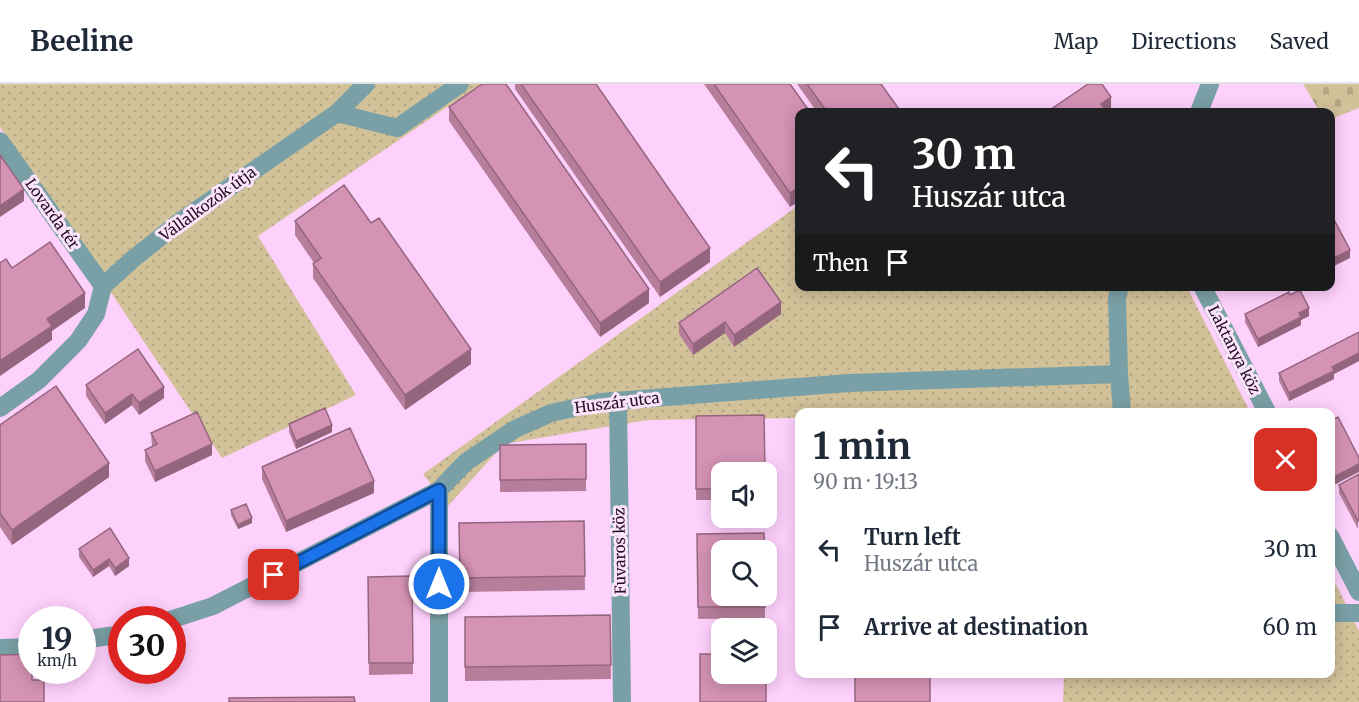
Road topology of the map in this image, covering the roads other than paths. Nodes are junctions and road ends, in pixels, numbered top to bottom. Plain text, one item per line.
1 (366, 84) edge
2 (460, 84) edge
3 (1210, 84) edge
4 (1201, 108) edge
5 (337, 113) junction
6 (0, 141) edge
7 (104, 286) junction
8 (1118, 291) edge
9 (1205, 291) edge
10 (1119, 374) junction
11 (618, 401) junction
12 (0, 408) edge
13 (1122, 408) edge
14 (1265, 408) edge
15 (439, 490) junction
16 (1335, 546) edge
17 (1359, 592) edge
18 (1359, 612) edge
19 (1335, 613) edge
20 (186, 615) edge
21 (18, 647) edge
22 (0, 648) edge
23 (439, 702) edge
24 (622, 702) edge

1 - 5 street
2 - 5 street
3 - 4 street
5 - 7 street, Vállalkozók útja
6 - 7 street, Lovarda tér
7 - 12 street
8 - 10 street
9 - 14 street, Laktanya köz
10 - 11 street, Huszár utca
10 - 13 street
11 - 15 street, Huszár utca
11 - 24 street, Fuvaros köz
15 - 20 street, Huszár utca
15 - 23 street
16 - 17 street
18 - 19 street
21 - 22 street

